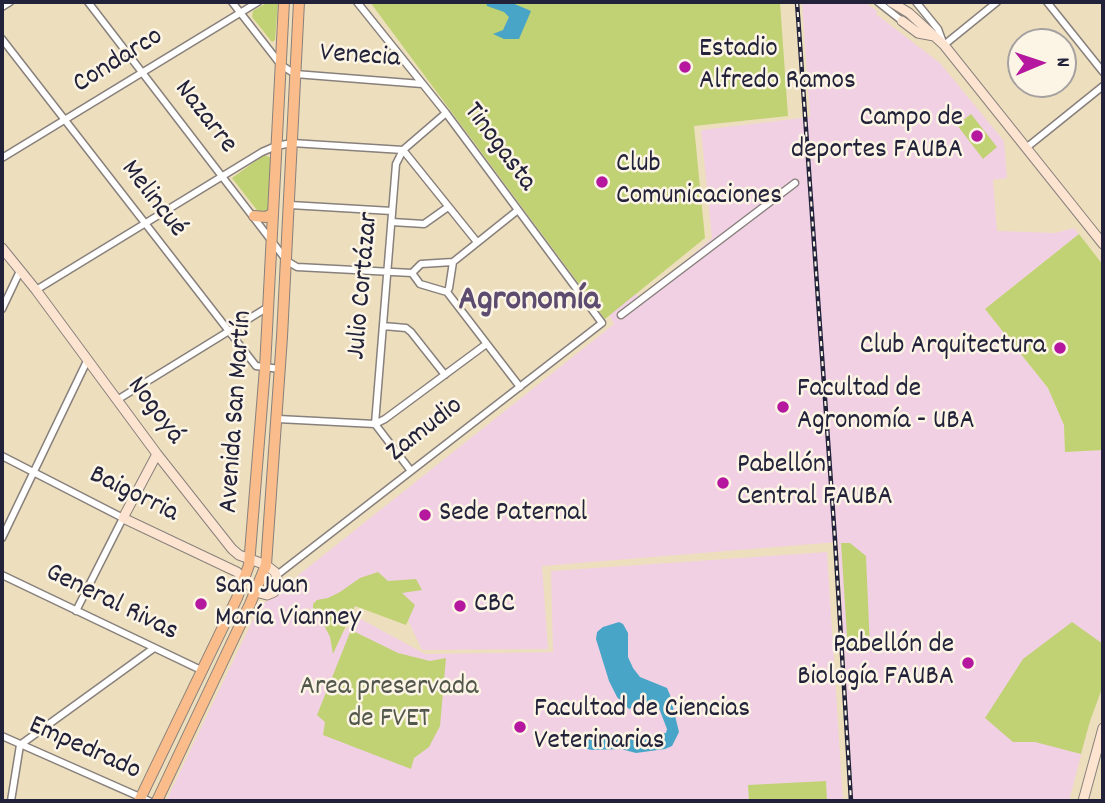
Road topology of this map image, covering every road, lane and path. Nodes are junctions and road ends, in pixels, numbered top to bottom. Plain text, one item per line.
1 (10, 2) edge
2 (88, 2) edge
3 (232, 2) edge
4 (258, 2) edge
5 (284, 2) edge
6 (299, 2) edge
7 (357, 2) edge
8 (878, 2) edge
9 (891, 2) edge
10 (916, 2) edge
11 (998, 2) edge
12 (1047, 2) edge
13 (2, 7) edge
14 (240, 12) junction
15 (902, 21) joint
16 (935, 37) junction
17 (2, 39) edge
18 (944, 45) junction
19 (281, 65) junction
20 (142, 72) junction
21 (1103, 72) edge
22 (295, 74) junction
23 (422, 84) junction
24 (1103, 86) edge
25 (446, 113) junction
26 (63, 121) junction
27 (292, 143) junction
28 (276, 146) junction
29 (1027, 149) junction
30 (403, 150) junction
31 (2, 158) edge
32 (223, 177) junction
33 (795, 183) dead end
34 (290, 205) junction
35 (448, 207) junction
36 (518, 209) junction
37 (392, 211) junction
38 (273, 213) junction
39 (254, 216) junction
40 (391, 222) junction
41 (145, 225) junction
42 (271, 238) junction
43 (477, 242) junction
44 (1103, 244) edge
45 (2, 248) edge
46 (287, 261) junction
47 (453, 262) junction
48 (20, 271) junction
49 (387, 272) junction
50 (412, 273) junction
51 (36, 290) junction
52 (447, 292) junction
53 (268, 307) junction
54 (2, 309) edge
55 (621, 315) dead end
56 (602, 323) joint
57 (383, 326) junction
58 (227, 331) junction
59 (485, 345) junction
60 (87, 361) junction
61 (265, 368) junction
62 (280, 369) junction
63 (445, 374) junction
64 (520, 387) junction
65 (117, 400) junction
66 (278, 419) junction
67 (375, 424) junction
68 (157, 454) junction
69 (2, 456) edge
70 (411, 471) junction
71 (33, 472) junction
72 (123, 518) junction
73 (2, 538) edge
74 (232, 549) junction
75 (250, 559) junction
76 (222, 564) junction
77 (266, 565) junction
78 (2, 575) edge
79 (277, 575) junction
80 (245, 578) junction
81 (256, 592) junction
82 (76, 611) junction
83 (154, 648) junction
84 (201, 670) junction
85 (1102, 734) edge
86 (2, 736) edge
87 (20, 745) junction
88 (143, 800) edge
89 (10, 801) edge
90 (157, 801) edge
91 (1083, 801) edge

1 - 13 street
2 - 20 street, Nazarre
3 - 14 street
4 - 14 street, Condarco
5 - 19 main road, Avenida San Martín
6 - 22 main road, Avenida San Martín
7 - 23 street, Tinogasta
8 - 15 street
9 - 16 street
10 - 18 street
11 - 18 street
12 - 21 street
14 - 19 street
14 - 20 street, Condarco
15 - 16 street
16 - 18 street
17 - 26 street, Melincué
18 - 29 street
19 - 22 street
19 - 28 main road, Avenida San Martín
20 - 26 street, Condarco
20 - 32 street, Nazarre
22 - 23 street, Venecia
22 - 27 main road, Avenida San Martín
23 - 25 street, Tinogasta
24 - 29 street
25 - 30 street
25 - 36 street, Tinogasta
26 - 31 street, Condarco
26 - 41 street, Melincué
27 - 28 street
27 - 30 street
27 - 34 main road, Avenida San Martín
28 - 32 street
28 - 38 main road, Avenida San Martín
29 - 44 street
30 - 35 street
30 - 37 street, Julio Cortázar
32 - 39 street, Nazarre
32 - 41 street
33 - 55 street
34 - 37 street
34 - 46 main road, Avenida San Martín
35 - 40 street
35 - 43 street
36 - 43 street
36 - 56 street, Tinogasta
37 - 40 street, Julio Cortázar
38 - 39 main road
38 - 42 main road, Avenida San Martín
39 - 42 street, Nazarre
40 - 49 street, Julio Cortázar
41 - 51 street
41 - 58 street, Melincué
42 - 46 street, Nazarre
42 - 53 main road, Avenida San Martín
43 - 47 street
45 - 48 street, Nogoyá
46 - 49 street
46 - 62 main road, Avenida San Martín
47 - 50 street
47 - 52 street
48 - 51 street, Nogoyá
48 - 54 street
49 - 50 street
49 - 57 street, Julio Cortázar
50 - 52 street
51 - 60 street, Nogoyá
52 - 59 street
53 - 58 street
53 - 61 main road, Avenida San Martín
56 - 64 street, Zamudio
57 - 63 street
57 - 67 street, Julio Cortázar
58 - 61 street, Melincué
58 - 65 street
59 - 63 street
59 - 64 street
60 - 65 street, Nogoyá
60 - 71 street
61 - 62 street
61 - 75 main road, Avenida San Martín
62 - 66 main road, Avenida San Martín
63 - 67 street
64 - 70 street, Zamudio
65 - 68 street, Nogoyá
66 - 67 street
66 - 77 main road, Avenida San Martín
67 - 70 street
68 - 72 street
68 - 74 street, Nogoyá
69 - 71 street, Baigorria
70 - 79 street, Zamudio
71 - 72 street, Baigorria
71 - 73 street
72 - 76 street, Baigorria
72 - 82 street
74 - 75 street, Nogoyá
74 - 76 street
75 - 77 street, Nogoyá
75 - 80 main road, Avenida San Martín
76 - 80 street, Baigorria
77 - 79 street, Nogoyá
77 - 81 main road, Avenida San Martín
78 - 82 street, General Rivas
79 - 81 street
80 - 81 street, Baigorria
80 - 84 main road, Avenida San Martín
81 - 90 main road, Avenida San Martín
82 - 83 street, General Rivas
83 - 84 street, General Rivas
83 - 87 street
84 - 88 main road, Avenida San Martín
85 - 91 street
86 - 87 street, Empedrado
87 - 88 street, Empedrado
87 - 89 street

